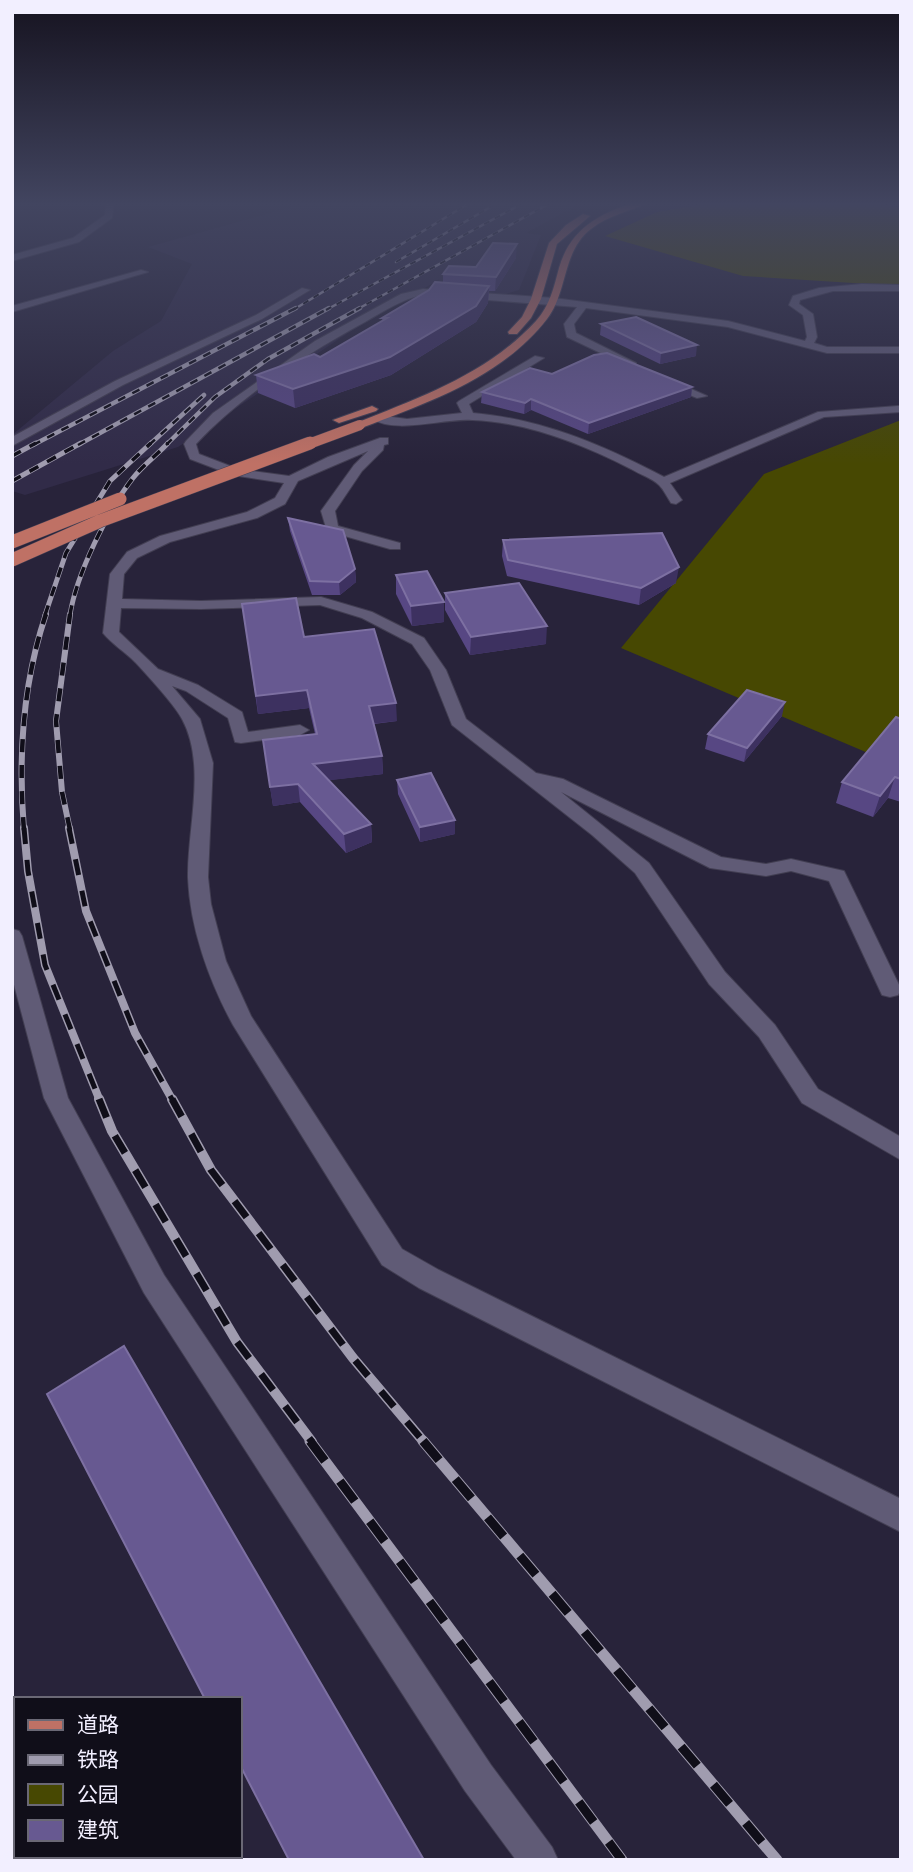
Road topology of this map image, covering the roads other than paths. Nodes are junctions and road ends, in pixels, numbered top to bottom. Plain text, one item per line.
1 (83, 289) edge
2 (539, 289) edge
3 (558, 289) edge
4 (840, 289) edge
5 (305, 290) dead end
6 (536, 299) junction
7 (554, 301) junction
8 (583, 305) junction
9 (12, 309) edge
10 (497, 345) dead end
11 (807, 346) junction
12 (901, 350) edge
13 (539, 358) dead end
14 (477, 359) dead end
15 (639, 369) edge
16 (659, 379) edge
17 (701, 396) dead end
18 (898, 409) dead end
19 (470, 416) junction
20 (377, 418) junction
21 (407, 422) junction
22 (384, 441) junction
23 (12, 442) edge
24 (292, 480) junction
25 (662, 481) junction
26 (676, 500) dead end
27 (12, 542) edge
28 (395, 546) dead end
29 (12, 560) edge
30 (115, 603) junction
31 (152, 672) junction
32 (300, 730) dead end
33 (523, 774) junction
34 (12, 936) edge
35 (890, 989) dead end
36 (901, 1150) edge
37 (901, 1516) edge
38 (539, 1860) edge

1 - 9 street
2 - 6 main road
3 - 7 main road
4 - 11 street
5 - 23 street
6 - 7 street
6 - 10 main road
6 - 24 street
7 - 8 street
7 - 20 main road
8 - 11 street
8 - 15 street
11 - 12 street
13 - 19 street
14 - 27 main road, bridge
16 - 17 street
18 - 25 street
19 - 21 street
19 - 25 street
20 - 21 street
20 - 29 main road, bridge
21 - 22 street
22 - 24 street
22 - 28 street
24 - 30 street
25 - 26 street
30 - 31 street
30 - 33 street
31 - 32 street
31 - 37 street
33 - 35 street
33 - 36 street
34 - 38 street

